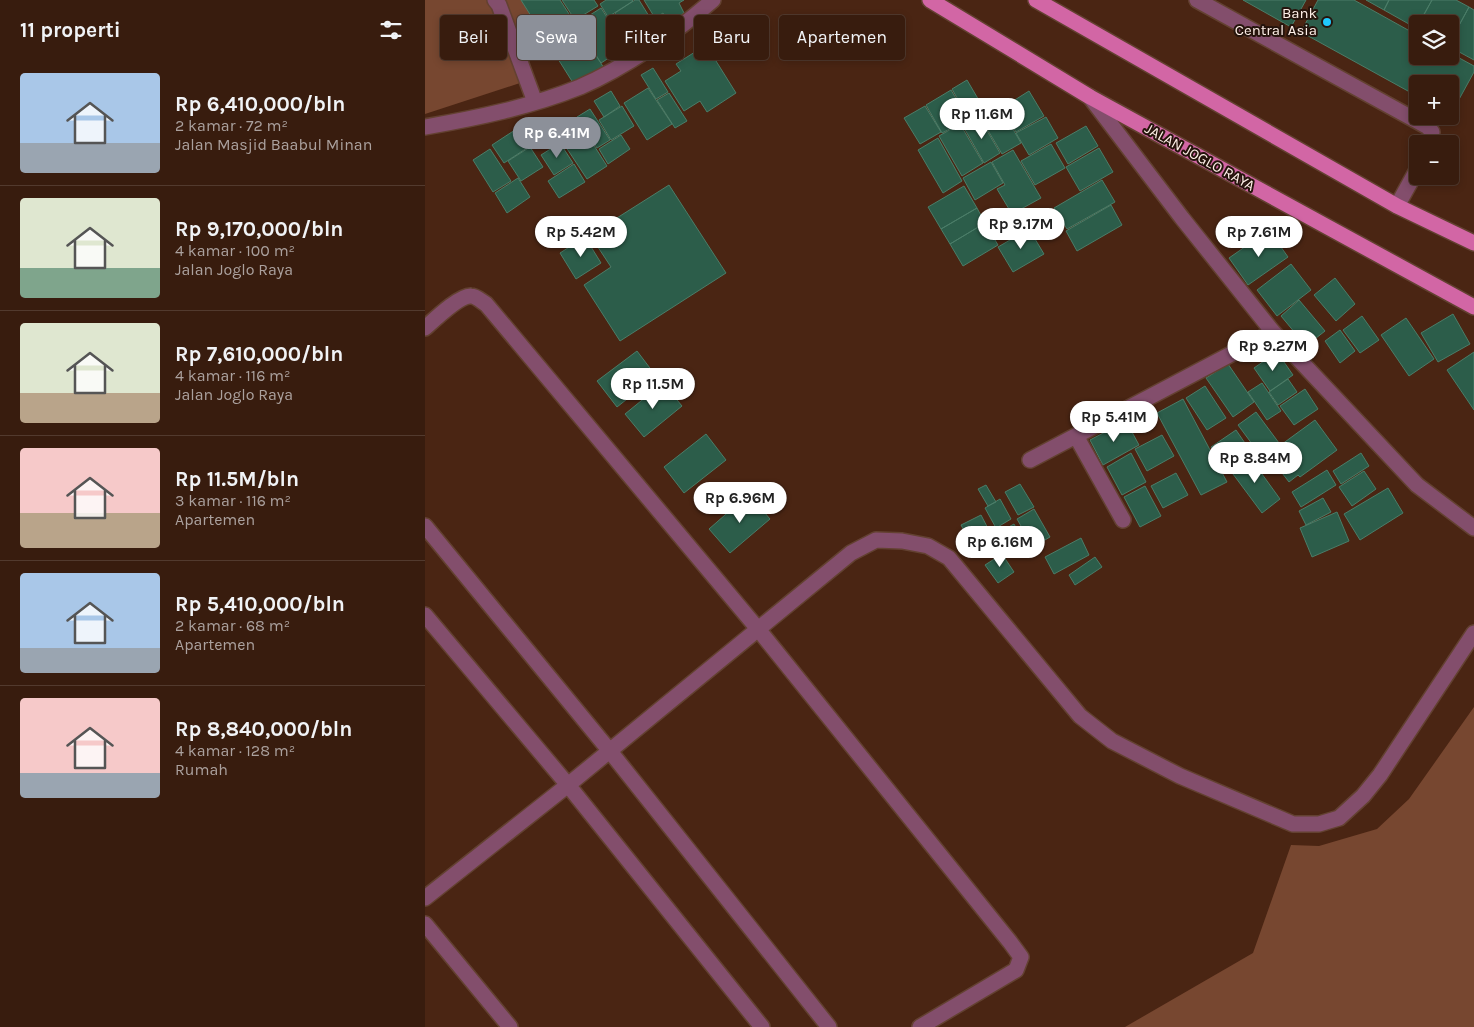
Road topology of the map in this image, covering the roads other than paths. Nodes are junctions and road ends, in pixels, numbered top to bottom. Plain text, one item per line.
1 (495, 0) edge
2 (713, 0) edge
3 (930, 0) edge
4 (1036, 0) edge
5 (1197, 0) edge
6 (1090, 97) junction
7 (535, 102) junction
8 (425, 127) edge
9 (1431, 135) edge
10 (1409, 184) edge
11 (1397, 206) junction
12 (1474, 243) edge
13 (1474, 307) edge
14 (425, 328) edge
15 (1273, 332) junction
16 (1076, 436) junction
17 (1030, 460) dead end
18 (1123, 520) dead end
19 (425, 526) edge
20 (1474, 528) edge
21 (425, 615) edge
22 (758, 629) junction
23 (1474, 633) edge
24 (609, 750) junction
25 (568, 785) junction
26 (425, 898) edge
27 (425, 924) edge
28 (510, 1027) edge
29 (762, 1027) edge
30 (829, 1027) edge
31 (920, 1027) edge

1 - 7 street
2 - 7 street
3 - 6 main road, JALAN JOGLO RAYA
4 - 11 main road
5 - 9 street
6 - 13 main road, JALAN JOGLO RAYA
6 - 15 street
7 - 8 street
10 - 11 street
11 - 12 main road
14 - 22 street
15 - 16 street
15 - 20 street
16 - 17 street
16 - 18 street
19 - 24 street
21 - 25 street
22 - 23 street
22 - 24 street
22 - 31 street
24 - 25 street
24 - 30 street
25 - 26 street
25 - 29 street
27 - 28 street

